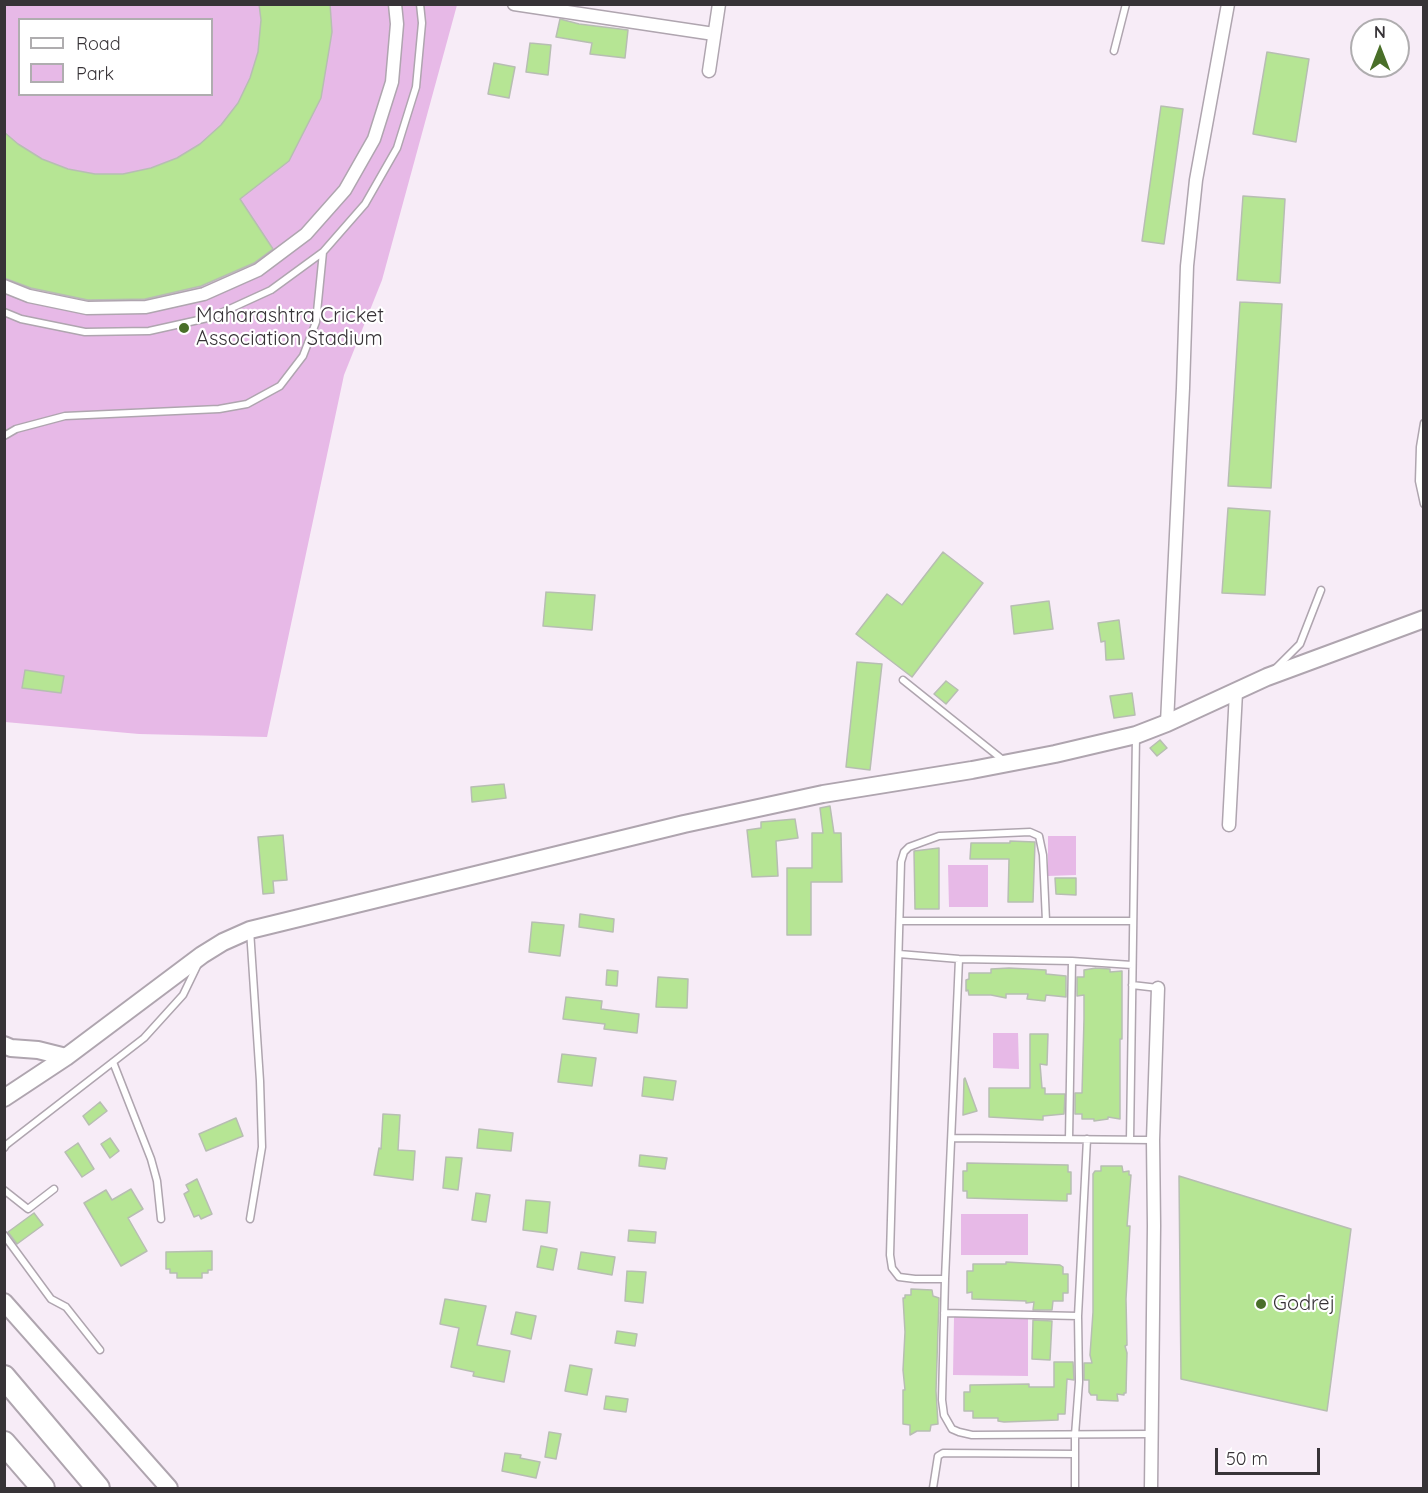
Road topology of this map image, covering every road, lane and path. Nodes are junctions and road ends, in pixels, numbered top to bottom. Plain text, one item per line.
1 (395, 4) edge
2 (420, 4) edge
3 (514, 4) edge
4 (719, 4) edge
5 (1126, 4) edge
6 (1228, 4) edge
7 (714, 34) junction
8 (1114, 51) dead end
9 (709, 71) dead end
10 (322, 252) junction
11 (4, 286) edge
12 (4, 312) edge
13 (1424, 423) edge
14 (4, 436) edge
15 (1424, 504) edge
16 (1321, 590) dead end
17 (1424, 619) edge
18 (1267, 677) junction
19 (903, 680) dead end
20 (1236, 692) junction
21 (1167, 723) junction
22 (1137, 735) junction
23 (1007, 764) junction
24 (1228, 825) dead end
25 (900, 921) junction
26 (1046, 921) junction
27 (1133, 921) junction
28 (250, 930) junction
29 (899, 954) junction
30 (201, 955) junction
31 (959, 959) junction
32 (1072, 961) junction
33 (1132, 965) junction
34 (1132, 985) junction
35 (1158, 988) joint
36 (4, 1045) edge
37 (66, 1058) junction
38 (113, 1062) junction
39 (4, 1098) edge
40 (952, 1138) junction
41 (1069, 1139) junction
42 (1087, 1139) junction
43 (1130, 1140) junction
44 (1153, 1140) junction
45 (4, 1148) edge
46 (54, 1189) dead end
47 (4, 1190) edge
48 (161, 1218) dead end
49 (250, 1219) dead end
50 (4, 1235) edge
51 (945, 1279) junction
52 (4, 1302) edge
53 (944, 1313) junction
54 (1078, 1316) junction
55 (100, 1350) dead end
56 (4, 1377) edge
57 (1151, 1434) junction
58 (1075, 1435) junction
59 (4, 1443) edge
60 (1075, 1454) junction
61 (43, 1488) edge
62 (98, 1488) edge
63 (169, 1488) edge
64 (933, 1488) edge
65 (1075, 1488) edge
66 (1151, 1488) edge

1 - 11 street
2 - 10 lane
3 - 7 street
4 - 7 street
5 - 8 lane
6 - 21 street
7 - 9 street
10 - 12 lane
10 - 14 lane
13 - 15 lane
16 - 18 lane
17 - 18 street
18 - 20 street
19 - 23 lane
20 - 21 street
20 - 24 street
21 - 22 street
22 - 23 street
22 - 27 lane
23 - 28 street
25 - 26 lane
25 - 26 lane
25 - 29 lane
26 - 27 lane
27 - 33 lane
28 - 30 street
28 - 49 lane
29 - 31 lane
29 - 51 lane
30 - 37 street
30 - 38 lane
31 - 32 lane
31 - 40 lane
32 - 33 lane
32 - 41 lane
33 - 34 lane
34 - 35 lane
34 - 43 lane
35 - 44 street
36 - 37 street
37 - 39 street
38 - 45 lane
38 - 48 lane
40 - 41 lane
40 - 51 lane
41 - 42 lane
42 - 43 lane
42 - 54 lane
43 - 44 lane
44 - 57 street
46 - 47 lane
50 - 55 lane
51 - 53 lane
52 - 63 street
53 - 54 lane
53 - 58 lane
54 - 58 lane
56 - 62 highway
57 - 58 lane
57 - 66 street
58 - 60 lane
59 - 61 highway
60 - 64 lane
60 - 65 lane

